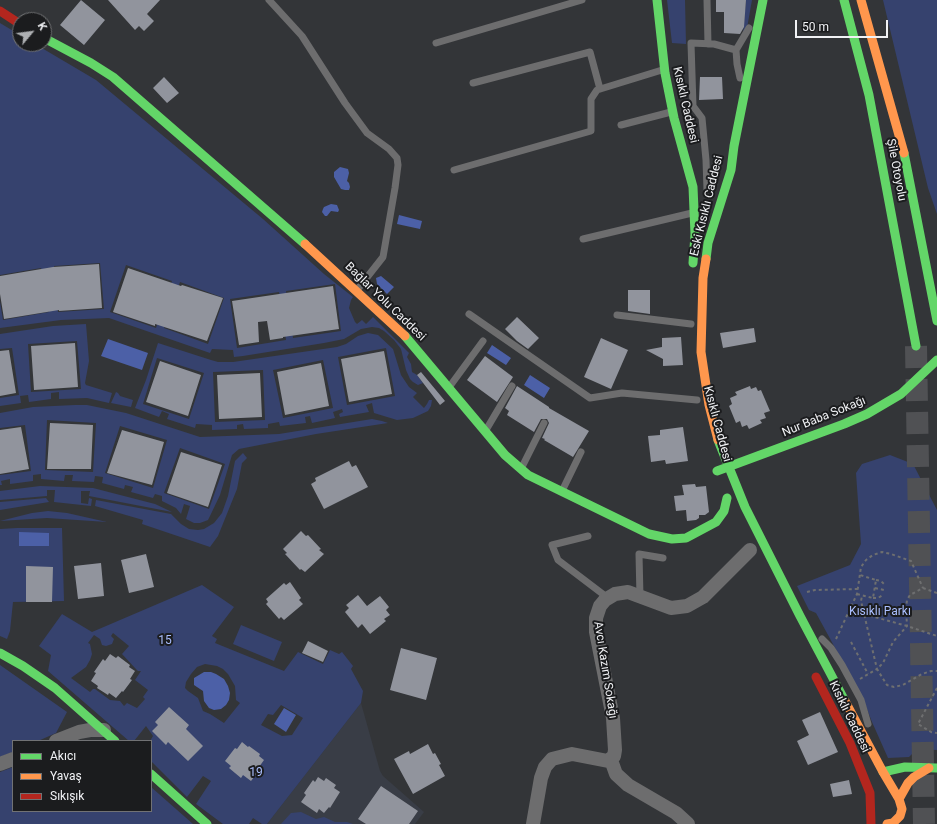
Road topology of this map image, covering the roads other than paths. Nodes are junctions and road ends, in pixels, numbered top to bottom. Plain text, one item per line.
1 (269, 0) edge
2 (582, 0) edge
3 (657, 0) edge
4 (707, 0) edge
5 (763, 0) edge
6 (844, 0) edge
7 (861, 0) edge
8 (761, 10) junction
9 (0, 11) edge
10 (12, 19) edge
11 (52, 42) edge
12 (436, 43) dead end
13 (708, 44) junction
14 (736, 50) junction
15 (885, 51) dead end
16 (664, 70) junction
17 (473, 83) dead end
18 (600, 89) junction
19 (744, 91) junction
20 (673, 112) junction
21 (621, 126) dead end
22 (906, 159) junction
23 (454, 170) dead end
24 (730, 173) junction
25 (693, 186) junction
26 (707, 190) junction
27 (694, 213) junction
28 (583, 239) dead end
29 (693, 271) dead end
30 (357, 291) junction
31 (470, 314) dead end
32 (617, 315) dead end
33 (691, 320) joint
34 (937, 321) edge
35 (690, 336) dead end
36 (483, 341) dead end
37 (916, 346) tunnel mouth
38 (937, 360) edge
39 (512, 386) dead end
40 (449, 388) junction
41 (697, 400) dead end
42 (544, 424) dead end
43 (485, 431) junction
44 (581, 452) dead end
45 (728, 466) junction
46 (521, 468) junction
47 (717, 470) dead end
48 (562, 491) junction
49 (733, 511) dead end
50 (588, 536) dead end
51 (751, 551) dead end
52 (662, 558) dead end
53 (640, 597) junction
54 (608, 598) junction
55 (800, 616) junction
56 (0, 654) edge
57 (812, 669) dead end
58 (104, 730) junction
59 (59, 740) edge
60 (115, 740) edge
61 (12, 759) edge
62 (612, 760) junction
63 (0, 764) edge
64 (933, 768) edge
65 (152, 775) edge
66 (878, 777) junction
67 (870, 793) junction
68 (899, 799) junction
69 (910, 818) dead end
70 (871, 821) edge
71 (207, 824) edge
72 (533, 824) edge
73 (688, 824) edge
74 (879, 824) edge
75 (887, 824) edge

1 - 30 lane
2 - 12 lane
3 - 16 main road, Kısıklı Caddesi
4 - 13 lane
5 - 8 main road, Eski Kısıklı Caddesi
6 - 37 main road, Şile Otoyolu
7 - 22 main road, Şile Otoyolu
8 - 14 lane
8 - 19 main road, Eski Kısıklı Caddesi
9 - 10 main road
11 - 30 main road, Bağlar Yolu Caddesi
13 - 14 lane
13 - 26 lane
14 - 19 lane
15 - 22 main road
16 - 18 lane
16 - 20 main road, Kısıklı Caddesi
17 - 18 lane
18 - 23 lane
19 - 24 main road, Eski Kısıklı Caddesi
20 - 21 lane
20 - 25 main road, Kısıklı Caddesi
22 - 34 main road, Şile Otoyolu
24 - 26 main road
24 - 45 main road, Eski Kısıklı Caddesi
25 - 26 main road
25 - 27 main road, Kısıklı Caddesi
27 - 28 lane
27 - 29 main road, Kısıklı Caddesi
30 - 40 main road, Bağlar Yolu Caddesi
31 - 41 lane
32 - 33 lane
33 - 35 main road
36 - 40 lane
38 - 45 main road, Nur Baba Sokağı
39 - 43 lane
40 - 43 main road, Bağlar Yolu Caddesi
42 - 46 lane
43 - 46 main road, Bağlar Yolu Caddesi
44 - 48 lane
45 - 47 main road, Nur Baba Sokağı
45 - 55 main road, Kısıklı Caddesi
46 - 48 main road, Bağlar Yolu Caddesi
48 - 49 main road, Bağlar Yolu Caddesi
50 - 54 lane
51 - 53 street
52 - 53 lane
53 - 54 street
54 - 62 street, Avcı Kazım Sokağı
55 - 66 main road, Kısıklı Caddesi
55 - 66 lane
56 - 58 main road
57 - 67 main road, Kısıklı Caddesi
58 - 59 street
58 - 60 main road
61 - 63 street
62 - 72 street
62 - 73 street
64 - 66 main road
64 - 68 main road
65 - 71 main road
66 - 67 main road
66 - 68 main road, Kısıklı Caddesi
67 - 70 main road, Kısıklı Caddesi
68 - 69 main road, Kısıklı Caddesi
68 - 75 main road
70 - 74 main road

